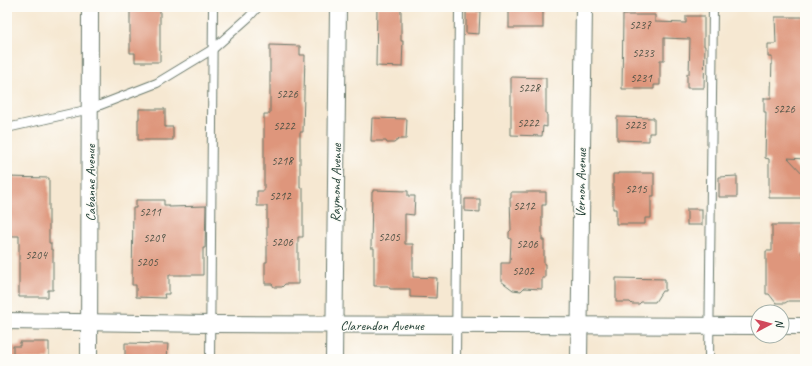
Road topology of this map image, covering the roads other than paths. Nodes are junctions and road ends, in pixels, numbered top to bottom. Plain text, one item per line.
1 (90, 7) edge
2 (213, 7) edge
3 (258, 7) edge
4 (338, 7) edge
5 (459, 7) edge
6 (584, 7) edge
7 (713, 7) edge
8 (213, 49) junction
9 (90, 110) junction
10 (7, 128) edge
11 (7, 321) edge
12 (90, 322) junction
13 (210, 324) junction
14 (457, 324) junction
15 (334, 325) junction
16 (709, 325) junction
17 (579, 326) junction
18 (750, 326) edge
19 (790, 326) edge
20 (805, 326) edge
21 (89, 359) edge
22 (210, 359) edge
23 (334, 359) edge
24 (456, 359) edge
25 (579, 359) edge
26 (709, 359) edge

1 - 9 street, Cabanne Avenue
2 - 8 lane
3 - 8 lane
4 - 15 street, Raymond Avenue
5 - 14 lane
6 - 17 street, Vernon Avenue
7 - 16 lane
8 - 9 lane
8 - 13 lane
9 - 10 lane
9 - 12 street, Cabanne Avenue
11 - 12 street, Clarendon Avenue
12 - 13 street, Clarendon Avenue
12 - 21 street, Cabanne Avenue
13 - 15 street, Clarendon Avenue
13 - 22 lane
14 - 15 street, Clarendon Avenue
14 - 17 street, Clarendon Avenue
14 - 24 lane
15 - 23 street, Raymond Avenue
16 - 17 street, Clarendon Avenue
16 - 18 street, Clarendon Avenue
16 - 26 lane
17 - 25 street, Vernon Avenue
19 - 20 street

